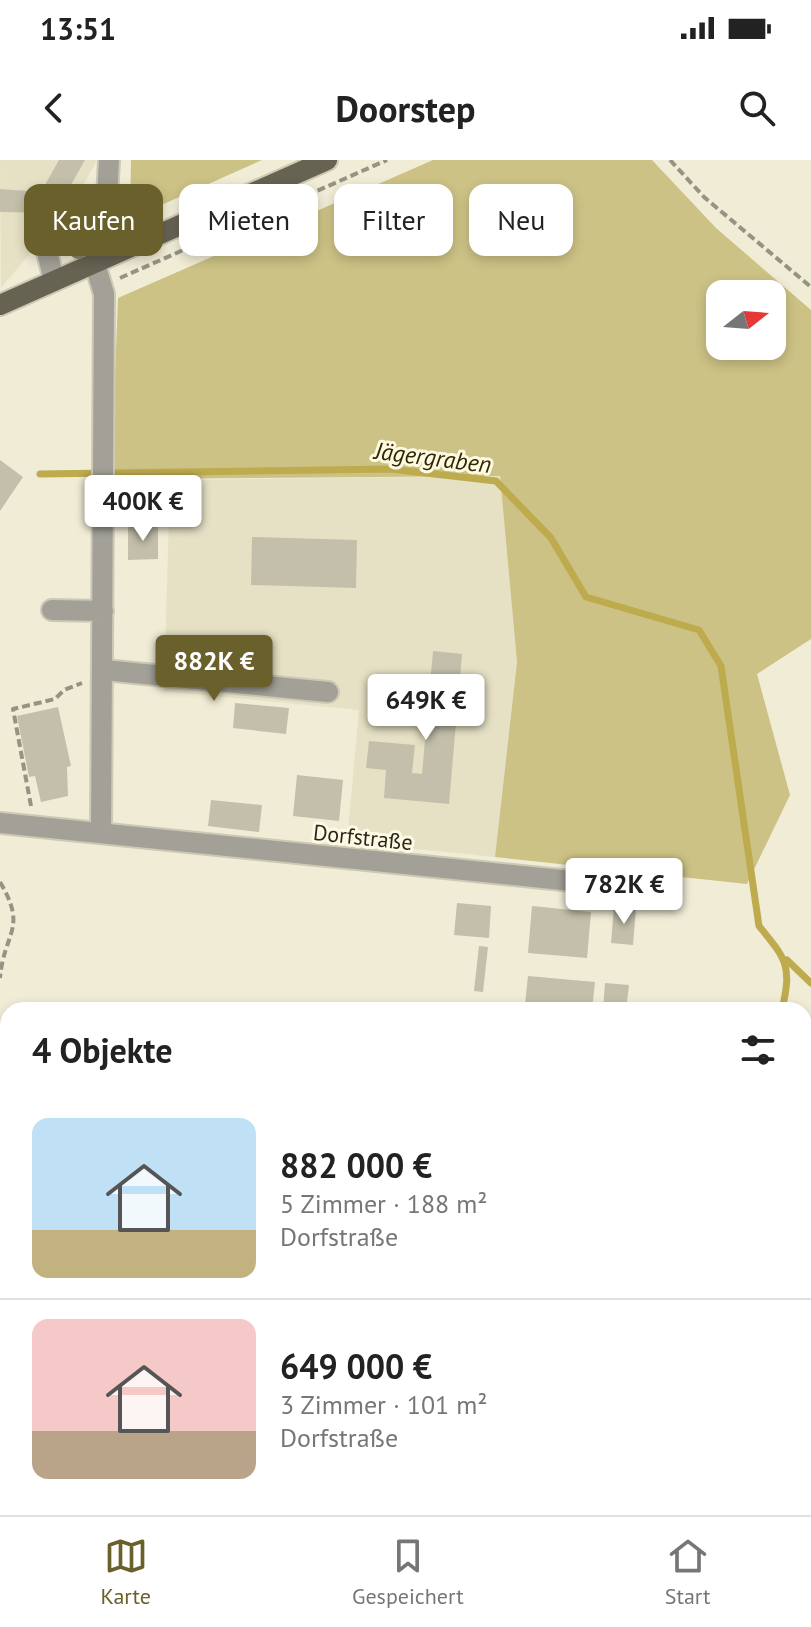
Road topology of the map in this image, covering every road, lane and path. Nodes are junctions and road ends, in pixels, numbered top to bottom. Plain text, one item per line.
1 (109, 160) edge
2 (327, 160) edge
3 (387, 160) edge
4 (670, 160) edge
5 (107, 184) edge
6 (48, 256) edge
7 (103, 257) junction
8 (54, 280) junction
9 (103, 286) junction
10 (811, 287) edge
11 (0, 305) edge
12 (52, 610) dead end
13 (103, 611) junction
14 (104, 676) junction
15 (328, 692) dead end
16 (0, 823) edge
17 (28, 826) junction
18 (101, 833) junction
19 (0, 882) edge
20 (621, 886) dead end
21 (0, 978) edge

1 - 5 street
2 - 7 main road
3 - 9 path
4 - 10 path
6 - 8 street
7 - 8 main road
7 - 9 street
8 - 11 main road
9 - 13 street
12 - 13 street
13 - 14 street
14 - 15 street
14 - 17 path
14 - 18 street
16 - 17 street, Dorfstraße
17 - 18 street, Dorfstraße
18 - 20 street, Dorfstraße
19 - 21 path

